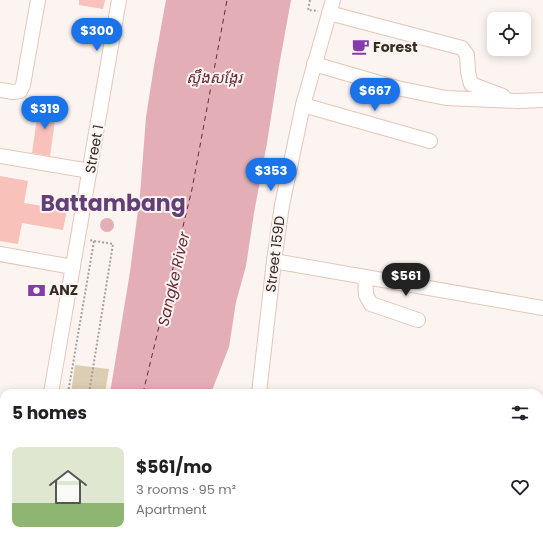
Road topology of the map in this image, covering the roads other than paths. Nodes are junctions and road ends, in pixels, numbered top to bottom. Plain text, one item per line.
1 (38, 0) edge
2 (119, 0) edge
3 (331, 7) edge
4 (314, 64) junction
5 (0, 90) edge
6 (543, 100) edge
7 (518, 101) junction
8 (303, 105) junction
9 (430, 140) dead end
10 (0, 156) edge
11 (90, 171) junction
12 (0, 254) edge
13 (274, 261) junction
14 (73, 267) junction
15 (365, 277) junction
16 (543, 308) edge
17 (418, 320) dead end
18 (52, 389) edge
19 (259, 389) edge

1 - 5 street
2 - 11 street, Street 1
3 - 4 street, Street 159D
3 - 7 street
4 - 7 street
4 - 8 street, Street 159D
6 - 7 street
8 - 9 street
8 - 13 street, Street 159D
10 - 11 street
11 - 14 street, Street 1
12 - 14 street
13 - 15 street
13 - 19 street, Street 159D
14 - 18 street, Street 1
15 - 16 street
15 - 17 street

